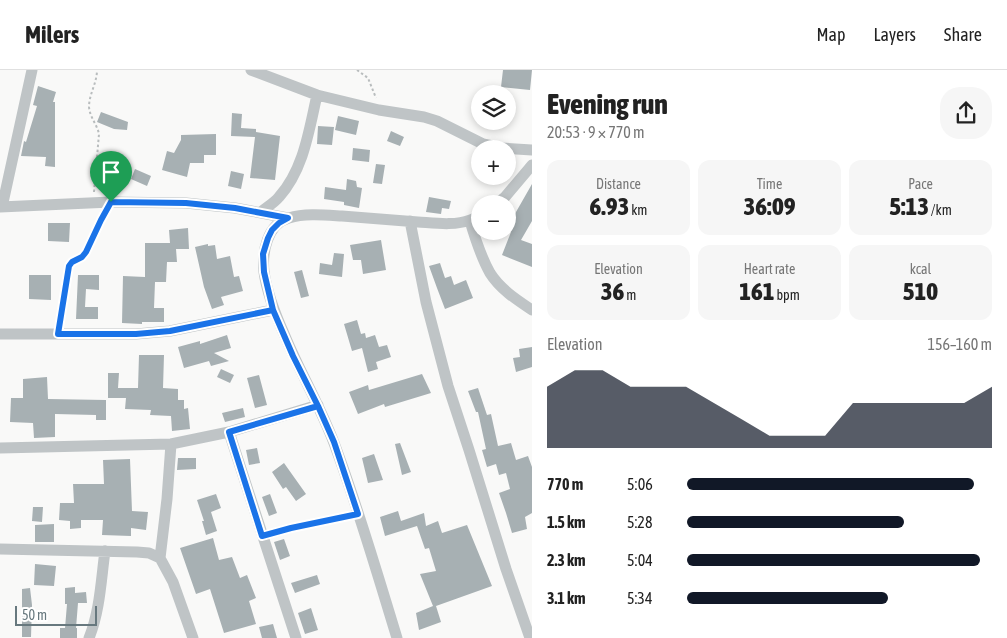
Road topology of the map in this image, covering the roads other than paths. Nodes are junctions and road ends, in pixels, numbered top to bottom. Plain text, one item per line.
1 (32, 70) edge
2 (251, 70) edge
3 (317, 95) junction
4 (532, 150) edge
5 (532, 165) edge
6 (507, 195) edge
7 (1, 207) edge
8 (261, 212) junction
9 (288, 218) junction
10 (471, 219) edge
11 (410, 221) junction
12 (478, 240) edge
13 (273, 310) junction
14 (532, 310) edge
15 (0, 334) edge
16 (318, 406) junction
17 (229, 432) junction
18 (171, 444) junction
19 (0, 448) edge
20 (0, 549) edge
21 (105, 551) junction
22 (160, 558) junction
23 (89, 638) edge
24 (193, 638) edge
25 (296, 638) edge
26 (397, 638) edge
27 (530, 638) edge

1 - 7 street
2 - 3 street
3 - 4 street
3 - 8 street
5 - 6 street
7 - 8 street
8 - 9 street
9 - 11 street
9 - 13 street
10 - 11 street
11 - 27 street
12 - 14 street
13 - 15 street
13 - 16 street
16 - 17 street
16 - 26 street
17 - 18 street
17 - 25 street
18 - 19 street
18 - 22 street
20 - 21 street
21 - 22 street
21 - 23 street
22 - 24 street

